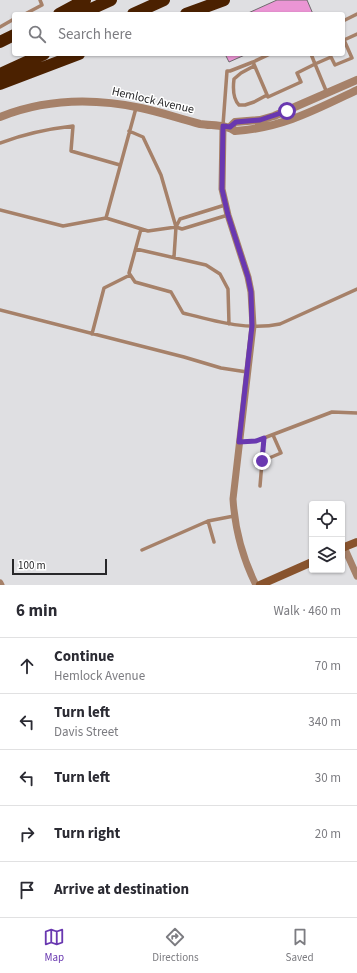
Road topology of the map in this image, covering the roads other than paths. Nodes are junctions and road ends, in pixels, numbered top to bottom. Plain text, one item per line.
1 (40, 0) edge
2 (85, 0) edge
3 (111, 0) edge
4 (164, 0) edge
5 (224, 0) edge
6 (29, 12) edge
7 (63, 12) edge
8 (84, 12) edge
9 (137, 12) edge
10 (191, 12) edge
11 (357, 14) edge
12 (345, 20) edge
13 (12, 21) edge
14 (0, 27) edge
15 (357, 34) edge
16 (12, 36) edge
17 (345, 39) edge
18 (345, 41) edge
19 (0, 42) edge
20 (12, 45) edge
21 (0, 50) edge
22 (40, 56) edge
23 (74, 56) edge
24 (266, 56) edge
25 (312, 56) edge
26 (253, 62) junction
27 (315, 64) junction
28 (254, 66) junction
29 (0, 74) edge
30 (357, 80) edge
31 (0, 84) edge
32 (357, 90) edge
33 (327, 93) junction
34 (267, 95) junction
35 (136, 107) junction
36 (0, 117) edge
37 (227, 127) junction
38 (129, 132) junction
39 (0, 143) edge
40 (120, 165) junction
41 (226, 206) junction
42 (0, 210) edge
43 (228, 215) junction
44 (106, 218) junction
45 (176, 227) junction
46 (141, 229) junction
47 (136, 249) junction
48 (174, 257) junction
49 (130, 275) junction
50 (357, 289) edge
51 (0, 310) edge
52 (229, 324) junction
53 (252, 326) junction
54 (92, 334) junction
55 (247, 372) junction
56 (357, 413) edge
57 (273, 435) junction
58 (264, 438) junction
59 (239, 442) junction
60 (262, 461) junction
61 (260, 486) dead end
62 (234, 516) junction
63 (208, 521) junction
64 (214, 542) dead end
65 (357, 542) edge
66 (345, 547) edge
67 (142, 550) dead end
68 (345, 552) edge
69 (309, 563) edge
70 (357, 576) edge
71 (256, 585) edge
72 (260, 585) edge

1 - 6 lane
2 - 7 highway
3 - 8 highway
4 - 9 highway
5 - 10 highway
11 - 12 lane
13 - 14 lane
15 - 17 lane
16 - 19 highway
18 - 27 lane
20 - 21 highway
22 - 29 highway
23 - 31 highway
24 - 26 lane
25 - 27 lane
26 - 28 lane
26 - 37 lane
27 - 33 lane
27 - 34 lane
28 - 34 lane
28 - 34 lane
30 - 33 street, Hemlock Avenue
32 - 37 street, Hemlock Avenue
33 - 37 street, Hemlock Avenue
35 - 36 street, Hemlock Avenue
35 - 37 street, Hemlock Avenue
35 - 38 lane
37 - 41 street
38 - 40 lane
38 - 45 lane
39 - 40 lane
40 - 44 lane
41 - 43 street
41 - 45 lane
42 - 44 lane
43 - 45 lane
43 - 53 street
44 - 46 lane
45 - 46 lane
45 - 48 lane
46 - 47 lane
47 - 48 lane
47 - 49 lane
48 - 52 lane
49 - 52 lane
49 - 54 lane
50 - 53 lane
51 - 54 lane
52 - 53 lane
53 - 55 street
54 - 55 lane
55 - 59 street
56 - 57 lane
57 - 58 lane
57 - 60 lane
58 - 59 lane
58 - 60 lane
59 - 62 street
60 - 61 lane
62 - 63 lane
62 - 71 street
63 - 64 lane
63 - 67 lane
65 - 66 main road
68 - 70 street
69 - 72 main road

